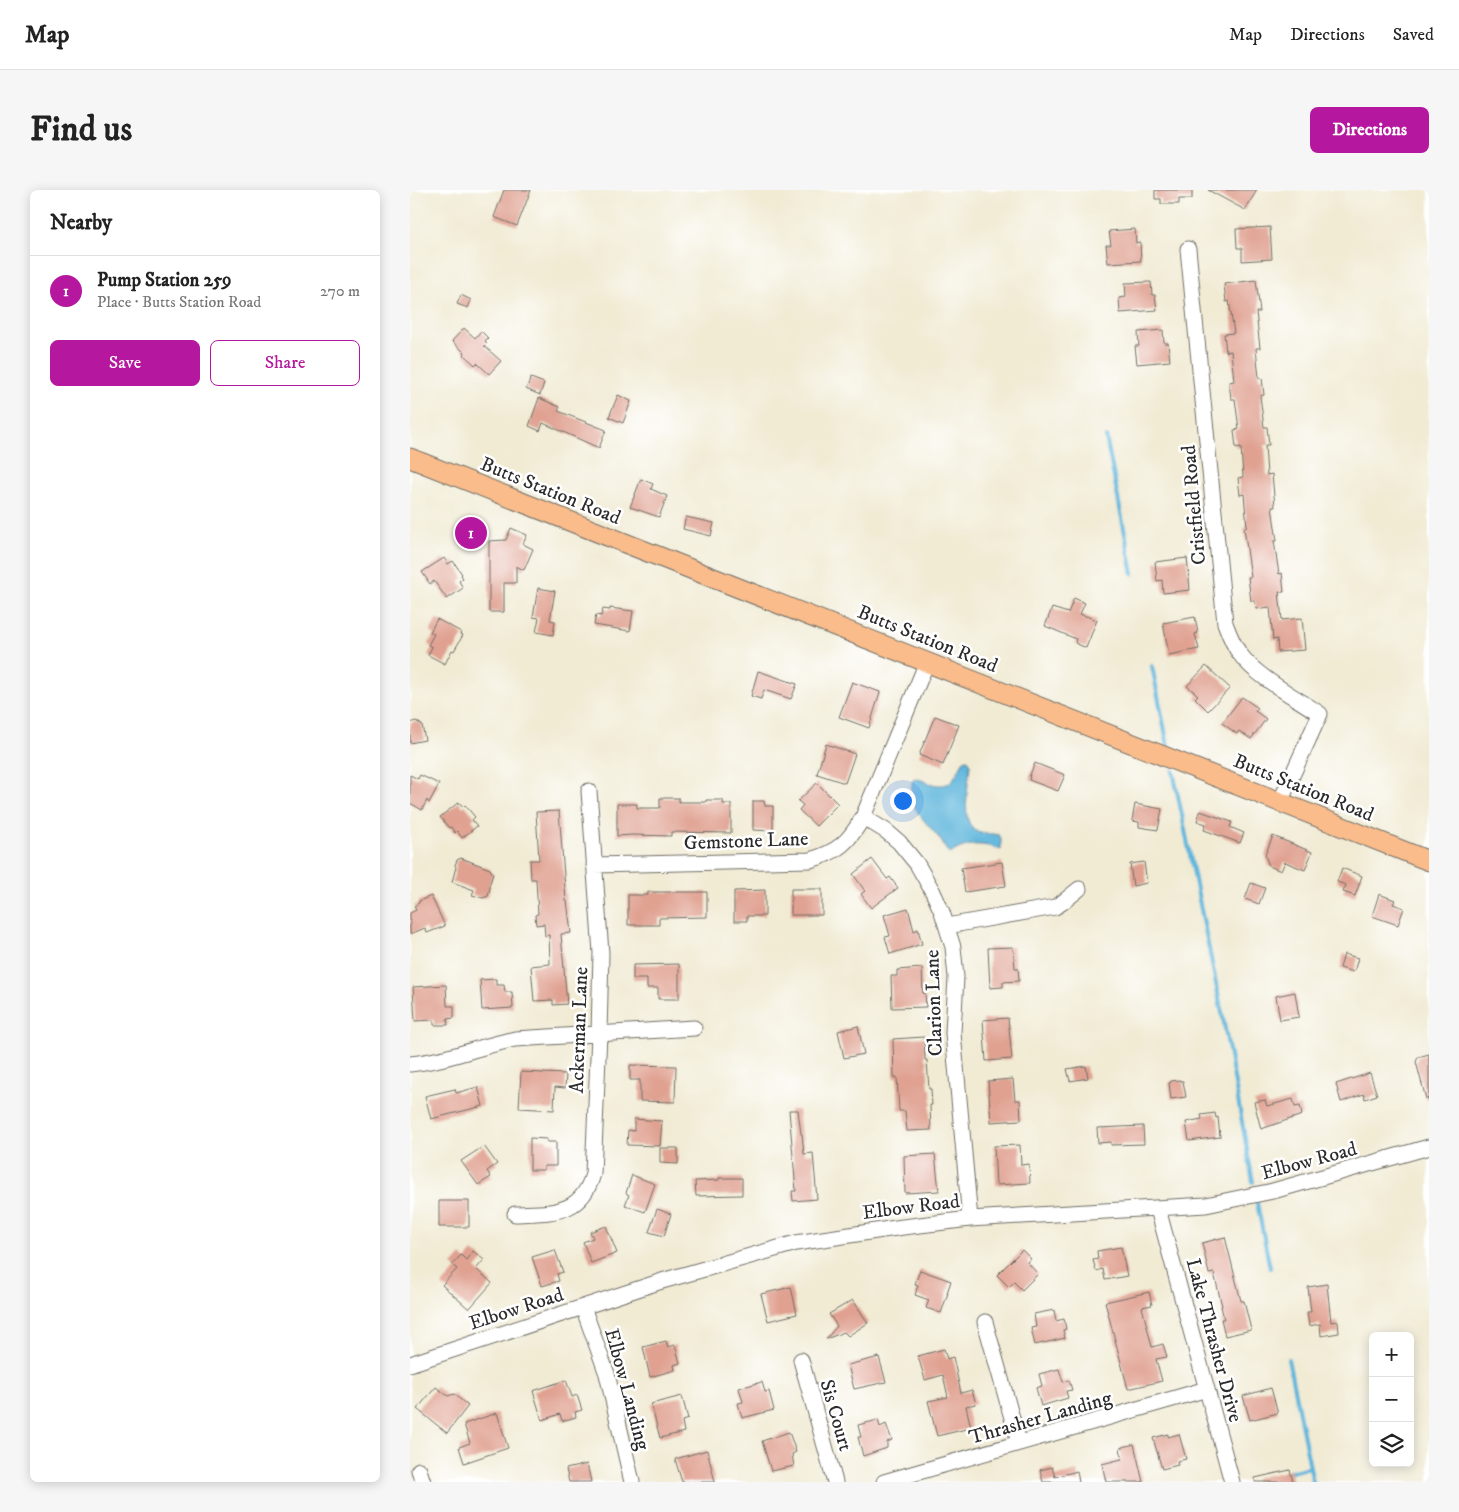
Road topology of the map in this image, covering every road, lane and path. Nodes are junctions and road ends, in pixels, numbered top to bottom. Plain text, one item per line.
1 (1188, 249) dead end
2 (410, 458) edge
3 (927, 662) junction
4 (589, 790) dead end
5 (1280, 802) junction
6 (863, 817) junction
7 (1429, 861) edge
8 (594, 865) junction
9 (1079, 889) dead end
10 (947, 926) junction
11 (694, 1028) dead end
12 (599, 1034) junction
13 (410, 1064) edge
14 (1429, 1147) edge
15 (1158, 1209) junction
16 (515, 1214) dead end
17 (970, 1219) junction
18 (583, 1307) junction
19 (985, 1322) dead end
20 (801, 1360) dead end
21 (410, 1364) edge
22 (1207, 1389) junction
23 (1019, 1443) junction
24 (632, 1482) edge
25 (835, 1482) edge
26 (884, 1482) edge
27 (1232, 1482) edge

1 - 5 street, Cristfield Road
2 - 3 main road, Butts Station Road
3 - 5 main road, Butts Station Road
3 - 6 street, Gemstone Lane
4 - 8 street, Ackerman Lane
5 - 7 main road, Butts Station Road
6 - 8 street, Gemstone Lane
6 - 10 street, Clarion Lane
8 - 12 street, Ackerman Lane
9 - 10 street
10 - 17 street, Clarion Lane
11 - 12 street
12 - 13 street
12 - 16 street, Ackerman Lane
14 - 15 street, Elbow Road
15 - 17 street, Elbow Road
15 - 22 street, Lake Thrasher Drive
17 - 18 street, Elbow Road
18 - 21 street, Elbow Road
18 - 24 street, Elbow Landing
19 - 23 street
20 - 25 street, Sis Court
22 - 23 street, Thrasher Landing
22 - 27 street, Lake Thrasher Drive
23 - 26 street, Thrasher Landing

